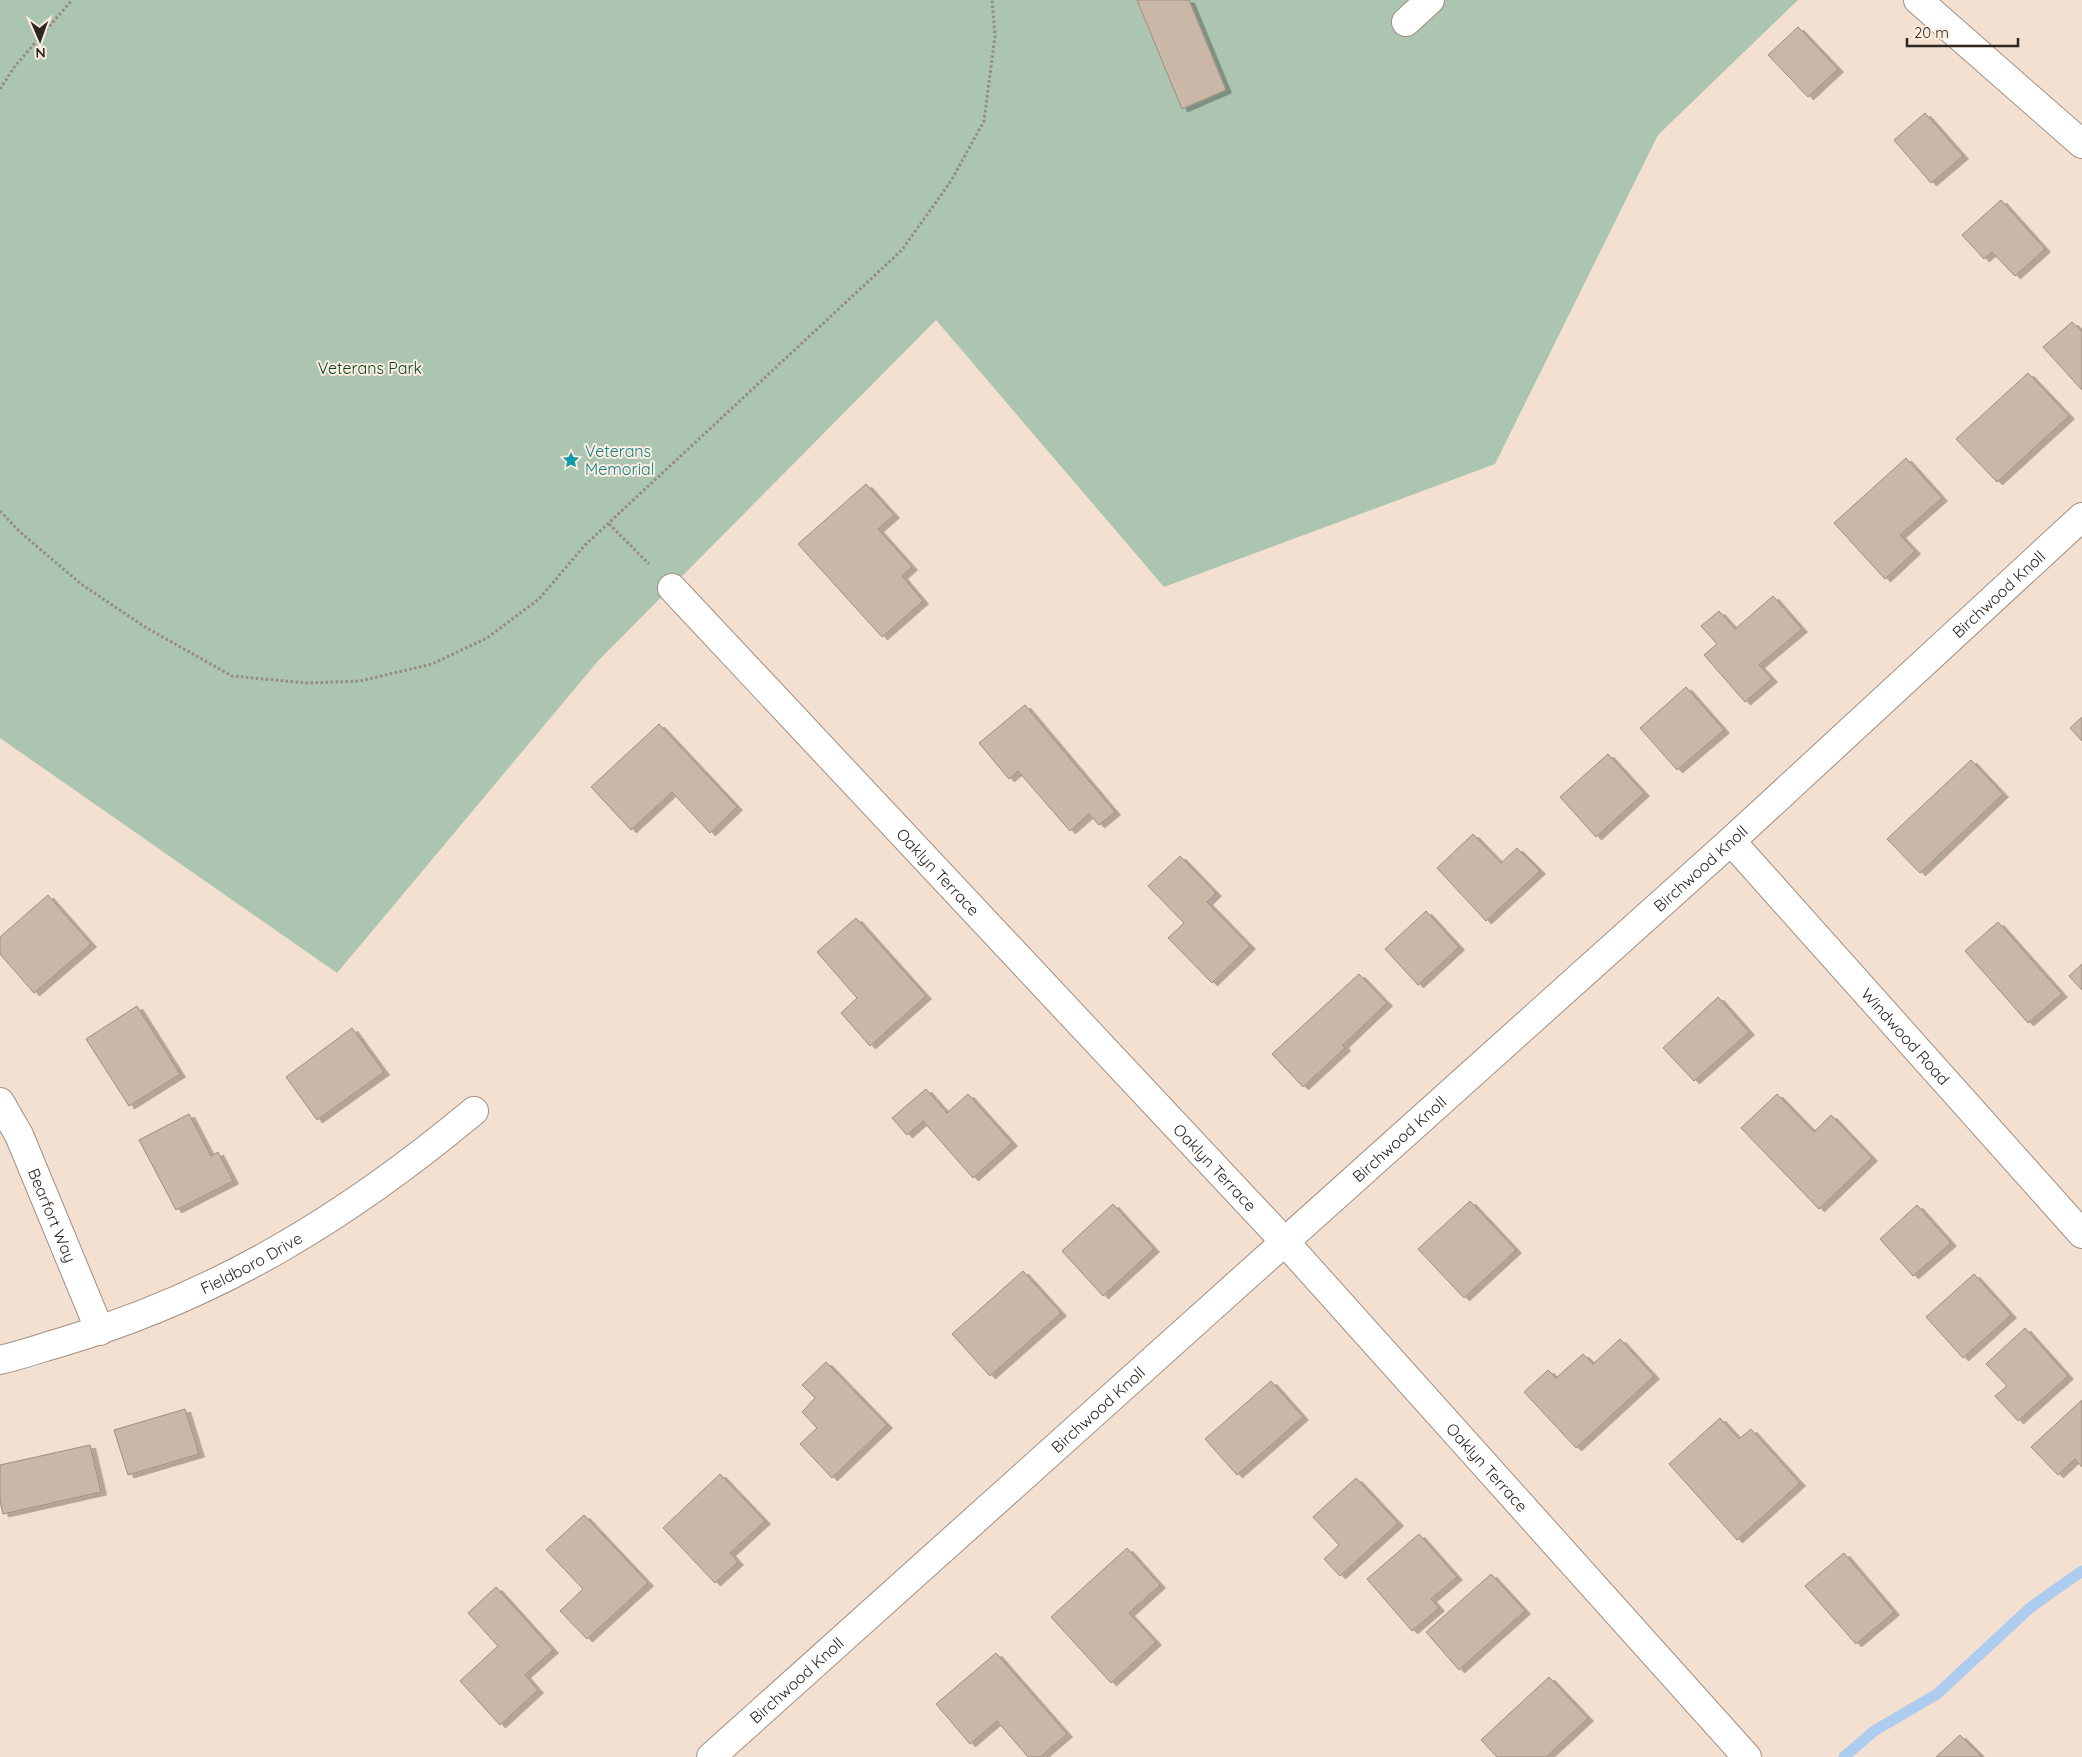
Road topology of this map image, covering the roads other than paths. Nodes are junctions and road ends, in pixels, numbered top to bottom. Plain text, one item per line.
1 (1430, 0) edge
2 (1918, 0) edge
3 (1406, 22) dead end
4 (2082, 144) edge
5 (2082, 517) edge
6 (663, 578) road end
7 (1730, 841) junction
8 (0, 1102) edge
9 (474, 1111) dead end
10 (2082, 1234) edge
11 (1285, 1242) junction
12 (100, 1331) junction
13 (0, 1360) edge
14 (711, 1757) edge
15 (1747, 1757) edge

1 - 3 street
2 - 4 street
5 - 7 street, Birchwood Knoll
6 - 11 street, Oaklyn Terrace
7 - 10 street, Windwood Road
7 - 11 street, Birchwood Knoll
8 - 12 street, Bearfort Way
9 - 12 street, Fieldboro Drive
11 - 14 street, Birchwood Knoll
11 - 15 street, Oaklyn Terrace
12 - 13 street, Fieldboro Drive

